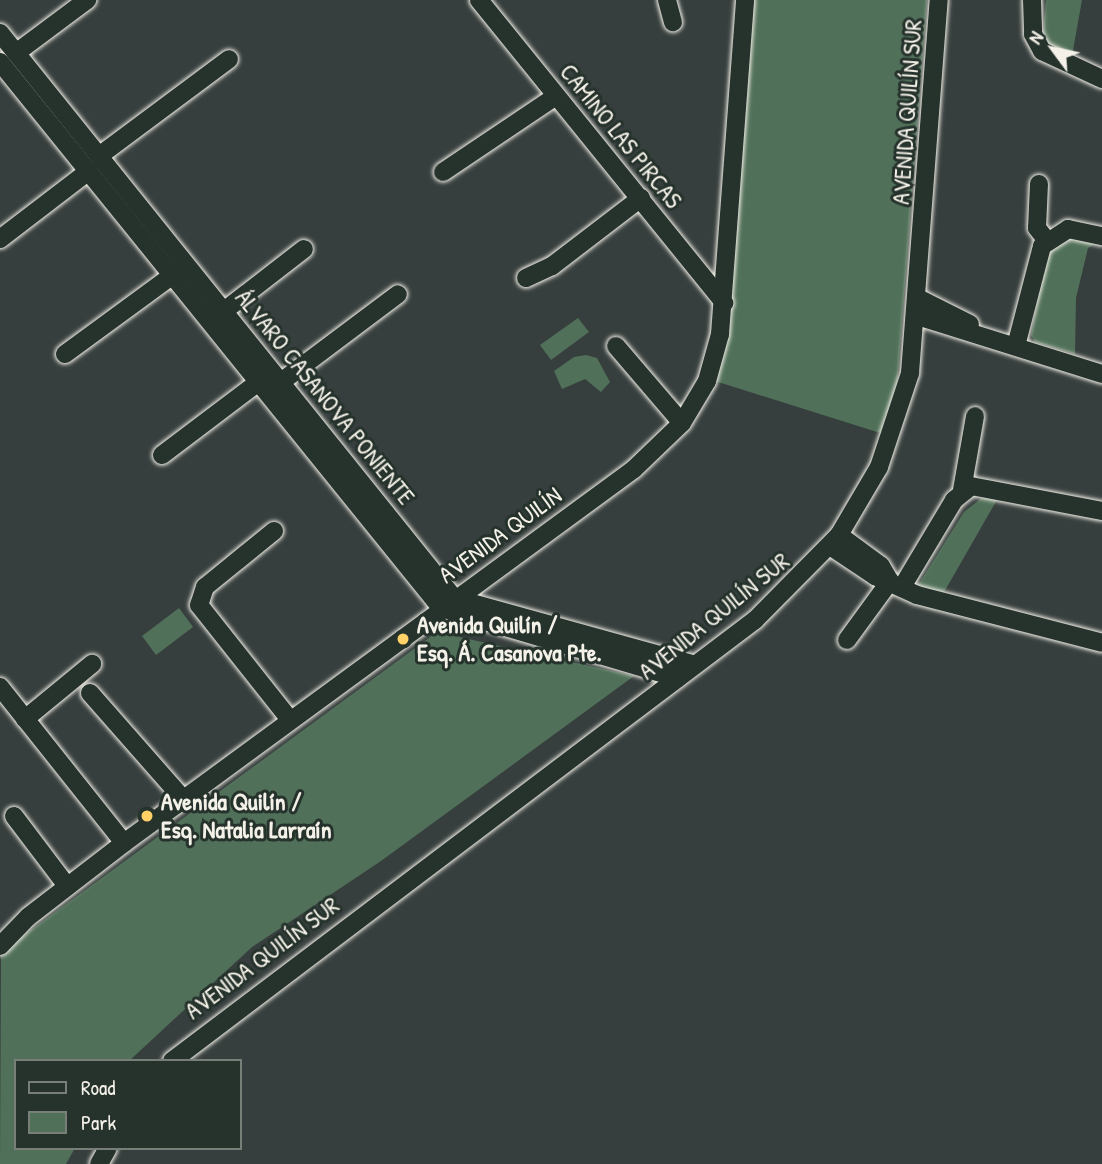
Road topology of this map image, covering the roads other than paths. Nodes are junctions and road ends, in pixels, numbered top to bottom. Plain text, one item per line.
1 (87, 0) edge
2 (479, 0) edge
3 (667, 0) edge
4 (745, 0) edge
5 (939, 0) edge
6 (1034, 5) edge
7 (673, 22) dead end
8 (0, 33) edge
9 (16, 53) junction
10 (229, 58) dead end
11 (1, 66) edge
12 (1102, 79) edge
13 (556, 96) junction
14 (94, 163) junction
15 (443, 172) dead end
16 (1039, 184) dead end
17 (641, 198) junction
18 (1102, 236) edge
19 (0, 239) edge
20 (1046, 241) junction
21 (304, 250) dead end
22 (173, 275) junction
23 (526, 278) dead end
24 (398, 295) dead end
25 (206, 301) junction
26 (724, 303) junction
27 (917, 307) junction
28 (224, 311) junction
29 (616, 346) dead end
30 (1016, 346) junction
31 (65, 354) dead end
32 (1102, 374) edge
33 (260, 381) junction
34 (281, 382) junction
35 (975, 416) dead end
36 (682, 423) junction
37 (162, 455) dead end
38 (962, 490) junction
39 (1102, 511) edge
40 (274, 531) dead end
41 (834, 541) junction
42 (893, 583) junction
43 (448, 603) junction
44 (847, 640) dead end
45 (1102, 643) edge
46 (92, 664) dead end
47 (695, 665) junction
48 (678, 678) junction
49 (0, 687) edge
50 (90, 693) dead end
51 (25, 719) junction
52 (290, 720) junction
53 (183, 799) junction
54 (14, 816) dead end
55 (124, 843) junction
56 (67, 886) junction
57 (2, 940) edge
58 (175, 1059) edge

1 - 9 street
2 - 13 street, CAMINO LAS PIRCAS
3 - 7 street
4 - 26 street, AVENIDA QUILÍN
5 - 27 street, AVENIDA QUILÍN SUR
6 - 12 street
8 - 9 street, ÁLVARO CASANOVA PONIENTE
9 - 14 street, ÁLVARO CASANOVA PONIENTE
10 - 14 street
11 - 14 street, ÁLVARO CASANOVA PONIENTE
13 - 15 street
13 - 17 street, CAMINO LAS PIRCAS
14 - 19 street
14 - 22 street, ÁLVARO CASANOVA PONIENTE
14 - 25 street, ÁLVARO CASANOVA PONIENTE
16 - 20 street
17 - 23 street
17 - 26 street, CAMINO LAS PIRCAS
18 - 20 street
20 - 30 street
21 - 28 street
22 - 25 street, ÁLVARO CASANOVA PONIENTE
22 - 31 street
24 - 34 street
25 - 28 street, ÁLVARO CASANOVA PONIENTE
25 - 33 street, ÁLVARO CASANOVA PONIENTE
26 - 36 street, AVENIDA QUILÍN
27 - 30 street
27 - 41 street, AVENIDA QUILÍN SUR
28 - 34 street, ÁLVARO CASANOVA PONIENTE
29 - 36 street
30 - 32 street
33 - 37 street
33 - 43 street, ÁLVARO CASANOVA PONIENTE
34 - 43 street, ÁLVARO CASANOVA PONIENTE
35 - 38 street
36 - 43 street, AVENIDA QUILÍN
38 - 39 street
38 - 42 street
40 - 52 street
41 - 42 street
41 - 47 street, AVENIDA QUILÍN SUR
42 - 44 street
42 - 45 street
43 - 47 street
43 - 48 street
43 - 52 street, AVENIDA QUILÍN
46 - 51 street
47 - 48 street, AVENIDA QUILÍN SUR
48 - 58 street, AVENIDA QUILÍN SUR
49 - 51 street
50 - 53 street
51 - 55 street
52 - 53 street, AVENIDA QUILÍN
53 - 55 street, AVENIDA QUILÍN
54 - 56 street
55 - 56 street, AVENIDA QUILÍN
56 - 57 street, AVENIDA QUILÍN

